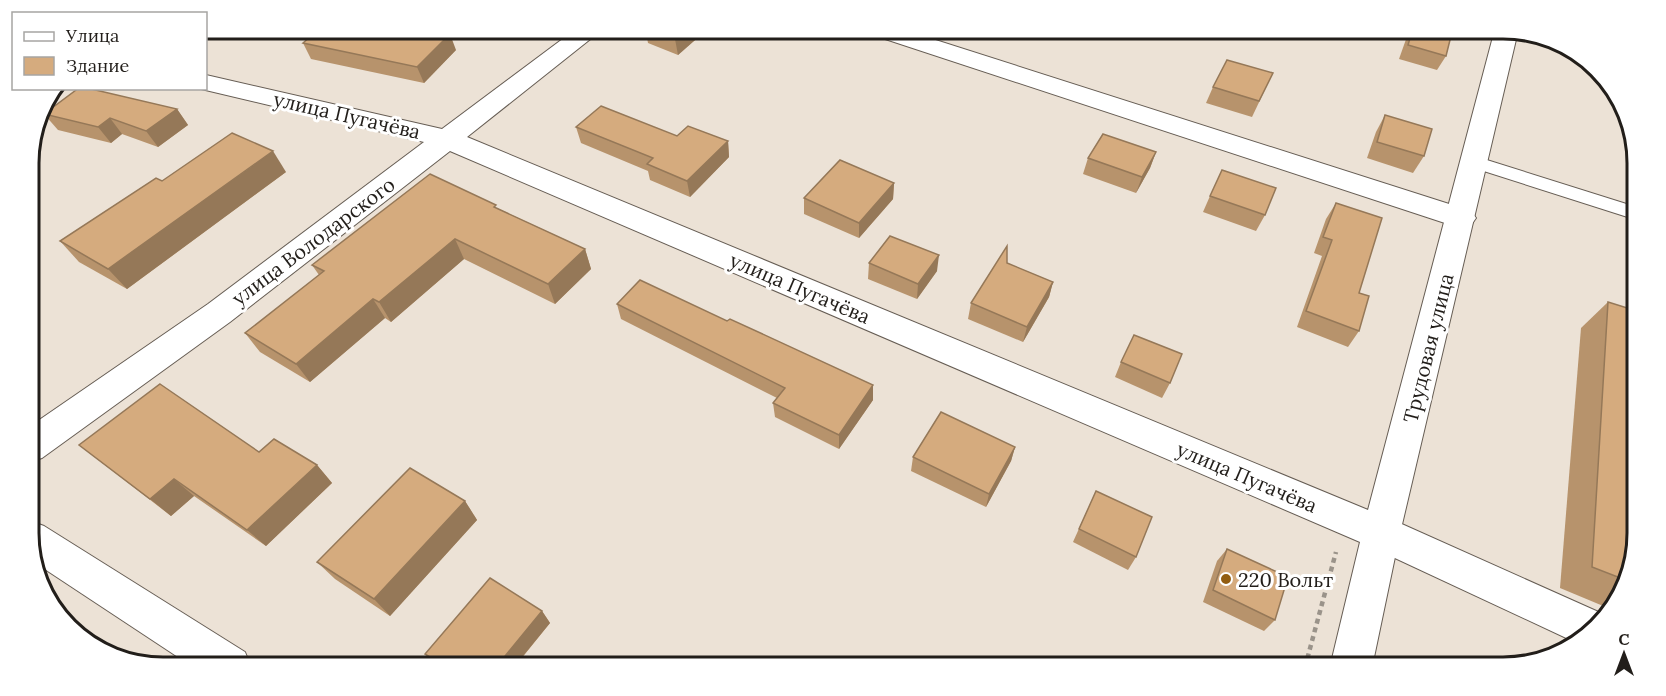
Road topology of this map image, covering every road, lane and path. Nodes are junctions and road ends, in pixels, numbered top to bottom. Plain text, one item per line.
1 (577, 39) edge
2 (912, 39) edge
3 (1505, 39) edge
4 (207, 83) edge
5 (447, 139) junction
6 (1474, 162) junction
7 (1627, 211) edge
8 (1461, 218) junction
9 (39, 440) edge
10 (1381, 533) junction
11 (39, 544) edge
12 (1584, 627) edge
13 (213, 657) edge
14 (1353, 657) edge

1 - 5 street, улица Володарского
2 - 8 street
3 - 6 street, Трудовая улица
4 - 5 street, улица Пугачёва
5 - 9 street, улица Володарского
5 - 10 street, улица Пугачёва
6 - 7 lane
6 - 8 street, Трудовая улица
8 - 10 street, Трудовая улица
10 - 12 street, улица Пугачёва
10 - 14 street, Трудовая улица
11 - 13 street

